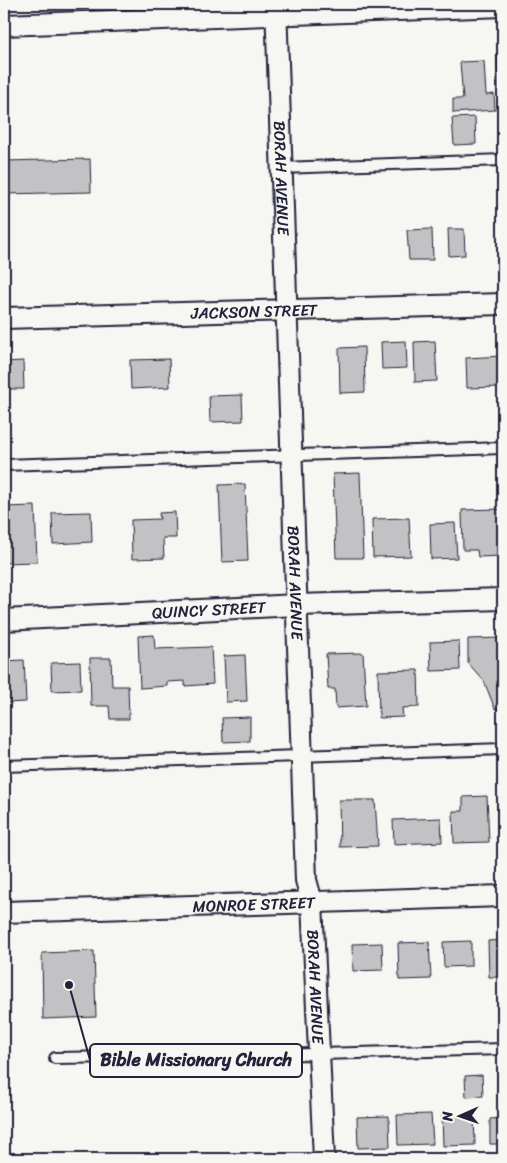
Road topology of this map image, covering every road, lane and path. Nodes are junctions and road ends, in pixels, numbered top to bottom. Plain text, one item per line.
1 (503, 6) edge
2 (276, 9) edge
3 (4, 25) edge
4 (503, 160) edge
5 (281, 168) junction
6 (503, 304) edge
7 (286, 311) junction
8 (4, 318) edge
9 (503, 448) edge
10 (292, 456) junction
11 (4, 465) edge
12 (503, 599) edge
13 (297, 605) junction
14 (4, 620) edge
15 (503, 749) edge
16 (302, 756) junction
17 (4, 766) edge
18 (503, 896) edge
19 (312, 902) junction
20 (4, 912) edge
21 (503, 1049) edge
22 (320, 1054) junction
23 (55, 1058) dead end
24 (324, 1159) edge

1 - 2 street
2 - 3 street
2 - 5 street, BORAH AVENUE
4 - 5 lane
5 - 7 street, BORAH AVENUE
6 - 7 street, JACKSON STREET
7 - 8 street, JACKSON STREET
7 - 10 street, BORAH AVENUE
9 - 10 lane
10 - 11 lane
10 - 13 street, BORAH AVENUE
12 - 13 street, QUINCY STREET
13 - 14 street, QUINCY STREET
13 - 16 street, BORAH AVENUE
15 - 16 lane
16 - 17 lane
16 - 19 street, BORAH AVENUE
18 - 19 street, MONROE STREET
19 - 20 street, MONROE STREET
19 - 22 street, BORAH AVENUE
21 - 22 lane
22 - 23 lane
22 - 24 street, BORAH AVENUE

